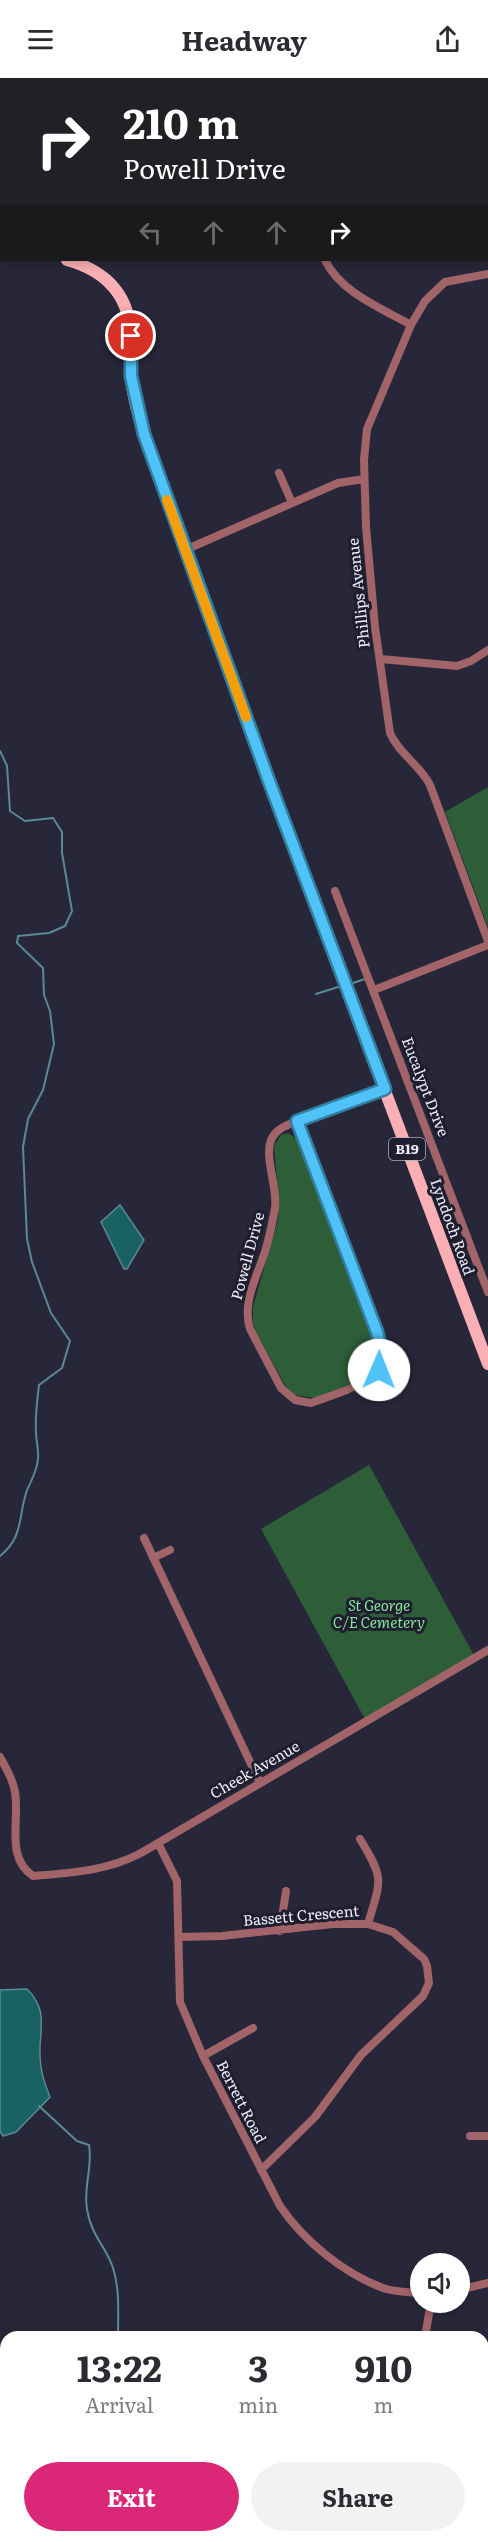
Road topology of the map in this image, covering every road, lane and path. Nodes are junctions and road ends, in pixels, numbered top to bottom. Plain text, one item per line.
1 (80, 261) edge
2 (326, 261) edge
3 (488, 274) edge
4 (411, 325) junction
5 (279, 473) dead end
6 (364, 479) junction
7 (292, 503) junction
8 (185, 550) junction
9 (488, 650) edge
10 (381, 659) junction
11 (335, 891) dead end
12 (488, 943) edge
13 (374, 990) junction
14 (385, 1089) junction
15 (297, 1121) junction
16 (488, 1292) edge
17 (488, 1364) edge
18 (144, 1538) dead end
19 (170, 1550) dead end
20 (153, 1558) junction
21 (488, 1650) edge
22 (0, 1757) edge
23 (260, 1783) junction
24 (360, 1839) dead end
25 (158, 1843) junction
26 (286, 1891) dead end
27 (368, 1924) junction
28 (280, 1931) junction
29 (179, 1937) junction
30 (253, 2028) dead end
31 (203, 2056) junction
32 (470, 2136) dead end
33 (488, 2136) edge
34 (261, 2170) junction
35 (488, 2283) edge
36 (470, 2287) edge
37 (410, 2292) edge
38 (429, 2313) edge
39 (426, 2331) edge

1 - 8 main road, B19
2 - 4 street
3 - 4 street, Phillips Avenue
4 - 6 street, Phillips Avenue
5 - 7 street
6 - 7 street
6 - 10 street, Phillips Avenue
7 - 8 street
8 - 14 main road, Lyndoch Road / B19
9 - 10 street
10 - 12 street, Phillips Avenue
11 - 13 street, Eucalypt Drive
12 - 13 street
13 - 16 street, Eucalypt Drive
14 - 15 street, Powell Drive
14 - 17 main road, Lyndoch Road / B19
15 - 15 street, Powell Drive
18 - 20 street
19 - 20 street
20 - 23 street
21 - 23 street, Cheek Avenue
22 - 25 street, Cheek Avenue
23 - 25 street, Cheek Avenue
24 - 27 street
25 - 29 street, Berrett Road
26 - 28 street
27 - 28 street, Bassett Crescent
27 - 34 street, Bassett Crescent
28 - 29 street, Bassett Crescent
29 - 31 street, Berrett Road
30 - 31 street
31 - 34 street, Berrett Road
32 - 33 street
34 - 37 street, Berrett Road
35 - 36 street
38 - 39 street

